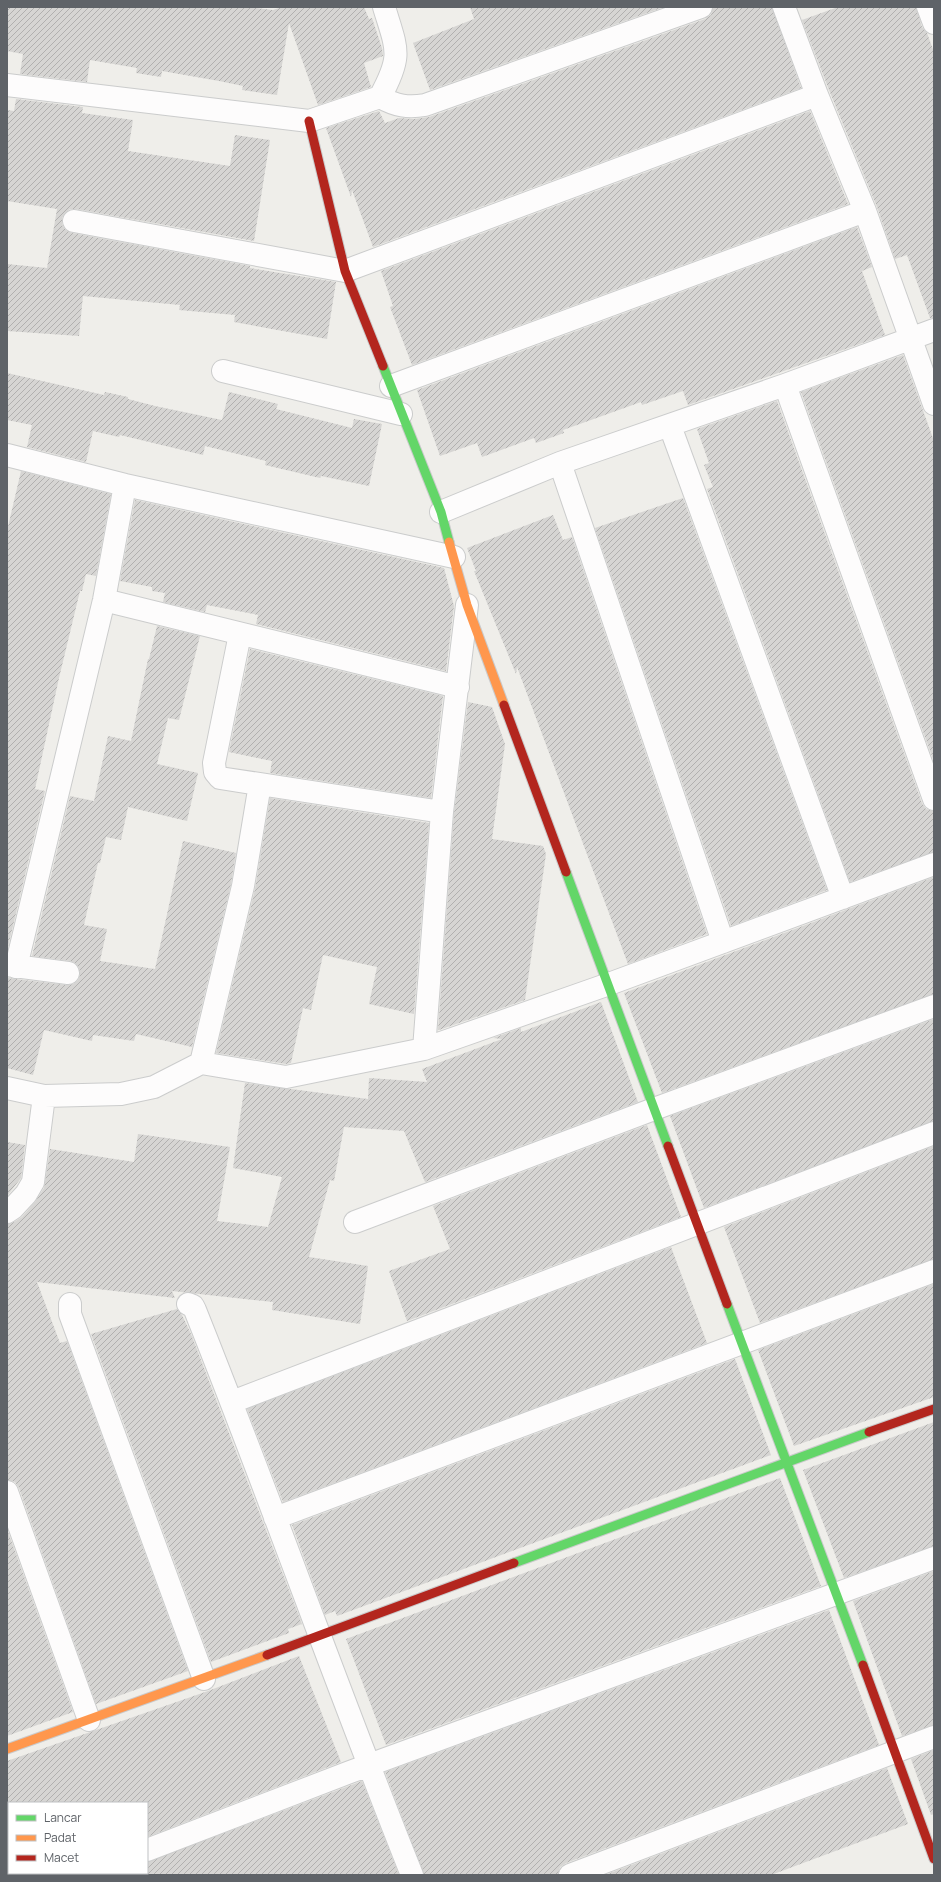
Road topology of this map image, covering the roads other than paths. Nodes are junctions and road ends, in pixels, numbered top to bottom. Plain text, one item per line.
1 (384, 7) edge
2 (701, 7) edge
3 (784, 7) edge
4 (928, 7) edge
5 (934, 23) edge
6 (7, 85) edge
7 (816, 96) junction
8 (380, 97) junction
9 (309, 121) junction
10 (865, 211) junction
11 (74, 221) dead end
12 (345, 270) junction
13 (934, 330) edge
14 (910, 339) junction
15 (223, 371) dead end
16 (786, 385) junction
17 (390, 386) junction
18 (934, 404) edge
19 (401, 414) junction
20 (670, 426) junction
21 (7, 455) edge
22 (560, 464) junction
23 (125, 485) junction
24 (440, 512) junction
25 (454, 557) junction
26 (104, 600) junction
27 (467, 605) junction
28 (240, 634) junction
29 (458, 686) junction
30 (260, 784) junction
31 (934, 798) edge
32 (442, 812) junction
33 (934, 864) edge
34 (843, 898) junction
35 (722, 942) junction
36 (11, 966) edge
37 (68, 973) dead end
38 (608, 984) junction
39 (934, 1006) edge
40 (424, 1049) junction
41 (201, 1063) junction
42 (7, 1088) edge
43 (44, 1096) junction
44 (654, 1109) junction
45 (934, 1134) edge
46 (7, 1212) edge
47 (355, 1222) dead end
48 (697, 1224) junction
49 (934, 1271) edge
50 (70, 1304) dead end
51 (188, 1304) dead end
52 (741, 1343) junction
53 (232, 1402) junction
54 (934, 1409) edge
55 (786, 1462) junction
56 (7, 1492) edge
57 (275, 1518) junction
58 (934, 1558) edge
59 (837, 1594) junction
60 (319, 1636) junction
61 (204, 1679) junction
62 (89, 1720) junction
63 (934, 1737) edge
64 (7, 1749) edge
65 (894, 1752) junction
66 (368, 1766) junction
67 (148, 1850) edge
68 (934, 1860) edge
69 (412, 1875) edge
70 (570, 1875) edge

1 - 8 street
2 - 8 street
3 - 7 street
4 - 5 street
6 - 9 street
7 - 10 street
7 - 12 street
8 - 9 street
9 - 12 street
10 - 14 street
10 - 17 street
11 - 12 street
12 - 17 street
13 - 14 street
14 - 16 street
14 - 18 street
15 - 19 street
16 - 20 street
16 - 31 street
17 - 19 street
19 - 24 street
20 - 22 street
20 - 34 street
21 - 23 street
22 - 24 street
22 - 35 street
23 - 25 street
23 - 26 street
24 - 25 street
25 - 27 street
26 - 28 street
26 - 36 street
27 - 29 street
27 - 38 street
28 - 29 street
28 - 30 street
29 - 32 street
30 - 32 street
30 - 41 street
32 - 40 street
33 - 34 street
34 - 35 street
35 - 38 street
36 - 37 street
38 - 40 street
38 - 44 street
39 - 44 street
40 - 41 street
41 - 43 street
42 - 43 street
43 - 46 street
44 - 47 street
44 - 48 street
45 - 48 street
48 - 52 street
48 - 53 street
49 - 52 street
50 - 61 street
51 - 53 street
52 - 55 street
52 - 57 street
53 - 57 street
54 - 55 street
55 - 59 street
55 - 60 street
56 - 62 street
57 - 60 street
58 - 59 street
59 - 65 street
59 - 66 street
60 - 61 street
60 - 66 street
61 - 62 street
62 - 64 street
63 - 65 street
65 - 68 street
65 - 70 street
66 - 67 street
66 - 69 street

